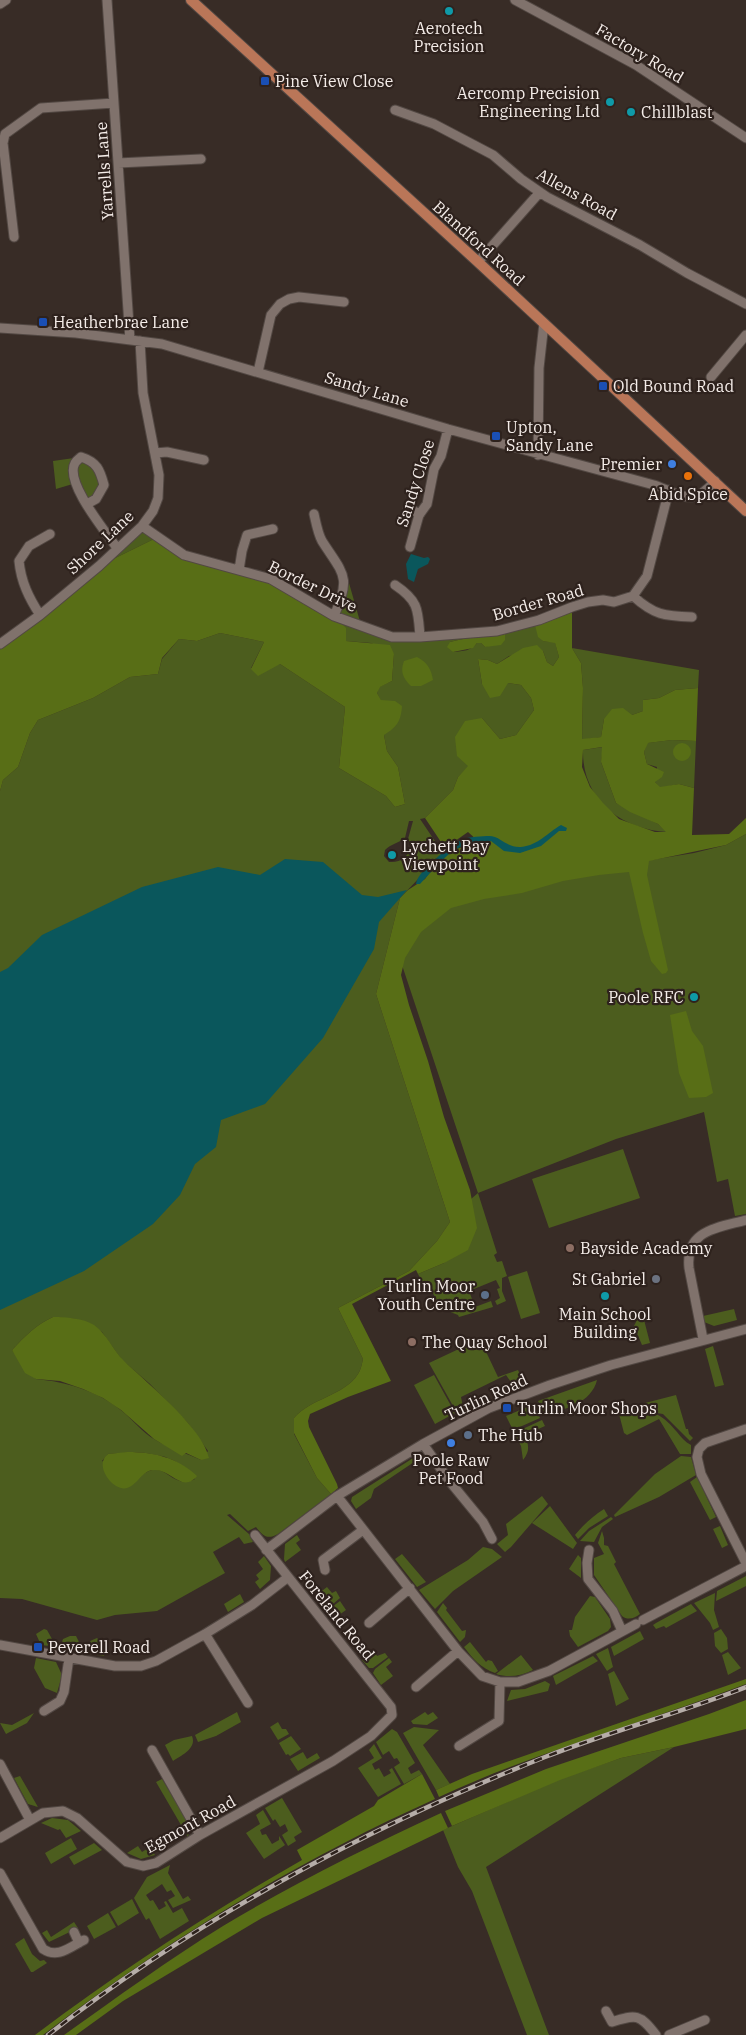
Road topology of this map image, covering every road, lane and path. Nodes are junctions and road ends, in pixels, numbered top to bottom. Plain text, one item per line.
1 (6, 0) edge
2 (106, 0) edge
3 (191, 0) edge
4 (515, 0) edge
5 (0, 4) edge
6 (114, 103) junction
7 (394, 110) dead end
8 (746, 138) edge
9 (201, 158) dead end
10 (118, 163) junction
11 (540, 192) junction
12 (14, 237) dead end
13 (478, 262) junction
14 (344, 302) dead end
15 (746, 304) edge
16 (544, 323) junction
17 (0, 328) edge
18 (746, 335) edge
19 (135, 340) junction
20 (258, 372) junction
21 (711, 377) dead end
22 (448, 429) junction
23 (155, 453) junction
24 (538, 455) junction
25 (204, 460) dead end
26 (715, 481) junction
27 (669, 490) junction
28 (87, 504) junction
29 (408, 508) dead end
30 (746, 510) edge
31 (314, 514) dead end
32 (420, 514) junction
33 (142, 526) junction
34 (273, 529) dead end
35 (50, 534) dead end
36 (410, 547) dead end
37 (117, 548) junction
38 (239, 570) junction
39 (396, 585) dead end
40 (633, 596) junction
41 (40, 615) junction
42 (334, 616) junction
43 (692, 617) dead end
44 (420, 637) junction
45 (0, 644) edge
46 (746, 1220) edge
47 (746, 1329) edge
48 (702, 1339) junction
49 (746, 1429) edge
50 (423, 1444) junction
51 (338, 1496) junction
52 (363, 1530) junction
53 (255, 1535) dead end
54 (492, 1539) dead end
55 (266, 1550) junction
56 (589, 1550) dead end
57 (313, 1556) dead end
58 (323, 1560) junction
59 (746, 1565) edge
60 (325, 1570) dead end
61 (287, 1578) junction
62 (410, 1588) junction
63 (370, 1622) dead end
64 (622, 1631) junction
65 (206, 1634) junction
66 (0, 1645) edge
67 (458, 1651) junction
68 (69, 1658) junction
69 (500, 1682) junction
70 (416, 1687) dead end
71 (248, 1703) dead end
72 (44, 1711) dead end
73 (392, 1715) joint
74 (459, 1746) dead end
75 (152, 1750) dead end
76 (0, 1764) edge
77 (30, 1820) junction
78 (200, 1835) junction
79 (0, 1838) edge
80 (0, 1873) edge
81 (74, 1932) dead end
82 (606, 2011) dead end
83 (705, 2020) dead end
84 (656, 2035) edge
85 (670, 2035) edge

1 - 5 street
2 - 6 street, Yarrells Lane
3 - 13 main road, Blandford Road
4 - 8 street, Factory Road
6 - 10 street, Yarrells Lane
6 - 12 street
7 - 11 street, Allens Road
9 - 10 street
10 - 19 street, Yarrells Lane
11 - 13 street
11 - 15 street, Allens Road
13 - 16 main road, Blandford Road
14 - 20 street
16 - 24 street
16 - 26 main road, Blandford Road
17 - 19 street, Sandy Lane
18 - 21 street
19 - 20 street, Sandy Lane
19 - 23 street, Shore Lane
20 - 22 street, Sandy Lane
22 - 24 street, Sandy Lane
22 - 32 street, Sandy Close
23 - 25 street
23 - 33 street, Shore Lane
24 - 27 street, Sandy Lane
26 - 27 street, Sandy Lane
26 - 30 main road, Blandford Road
27 - 40 street
28 - 28 street
28 - 37 street
29 - 32 street
31 - 42 street
32 - 36 street, Sandy Close
33 - 37 street, Shore Lane
33 - 38 street, Border Drive
34 - 38 street
35 - 41 street
37 - 41 street, Shore Lane
38 - 42 street, Border Drive
39 - 44 street
40 - 43 street
40 - 44 street, Border Road
41 - 45 street, Shore Lane
42 - 44 street, Border Drive
46 - 48 street
47 - 48 street, Turlin Road
48 - 50 street, Turlin Road
49 - 59 street
50 - 51 street, Turlin Road
50 - 54 street
51 - 52 street
51 - 55 street, Turlin Road
52 - 58 street
52 - 62 street
53 - 55 street, Foreland Road
55 - 61 street, Foreland Road
56 - 64 street
57 - 58 street
58 - 60 street
59 - 64 street
61 - 65 street
61 - 73 street, Foreland Road
62 - 63 street
62 - 67 street
64 - 69 street
65 - 68 street
65 - 71 street
66 - 68 street
67 - 69 street
67 - 70 street
68 - 72 street
69 - 74 street
73 - 78 street, Egmont Road
75 - 78 street
76 - 77 street
77 - 78 street, Egmont Road
77 - 79 street, Egmont Road
80 - 81 street
82 - 84 street
83 - 85 street

